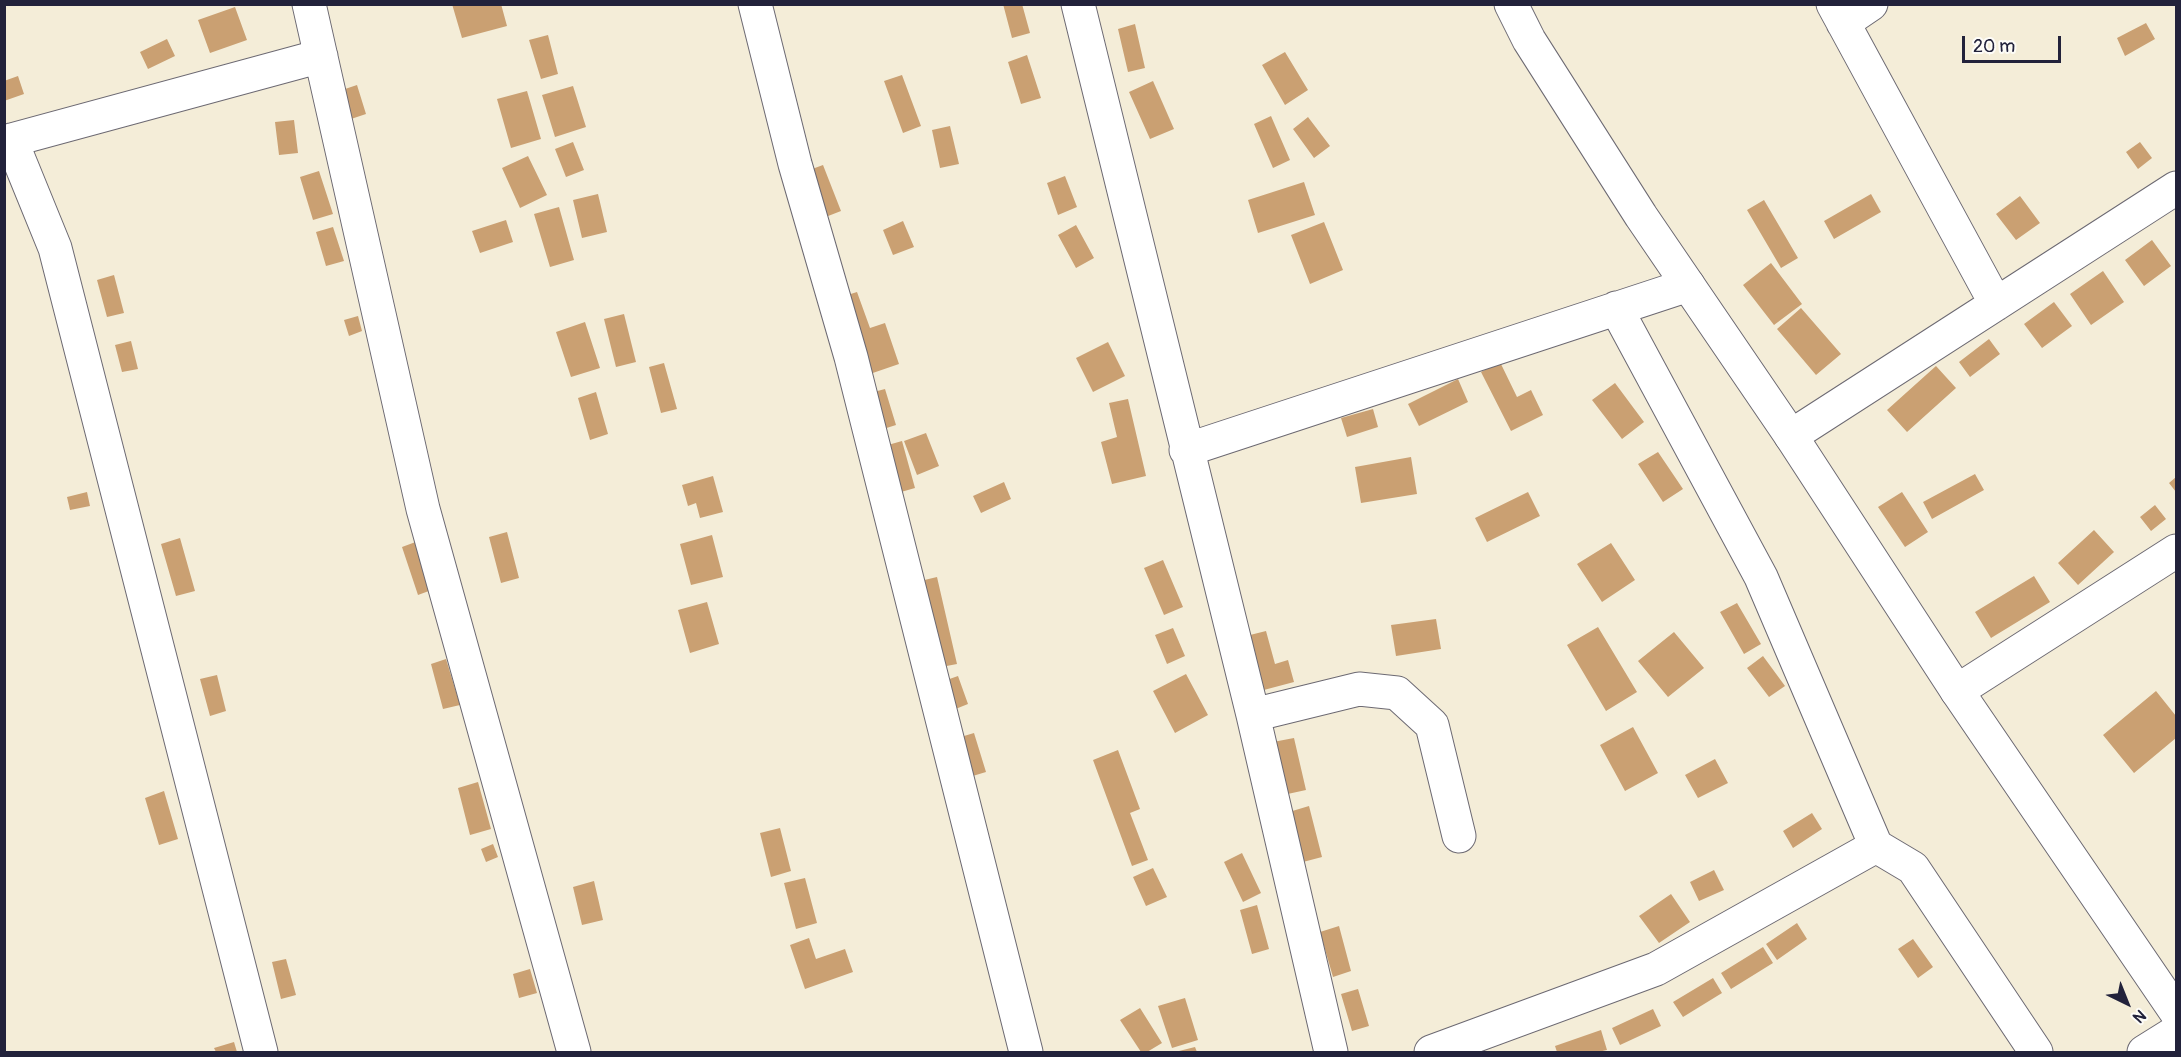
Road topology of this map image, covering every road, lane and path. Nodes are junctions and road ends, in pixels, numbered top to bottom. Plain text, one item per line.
1 (309, 4) edge
2 (755, 4) edge
3 (1078, 4) edge
4 (1511, 4) edge
5 (1871, 4) edge
6 (1838, 14) edge
7 (321, 56) junction
8 (8, 141) edge
9 (2176, 188) edge
10 (1688, 285) junction
11 (1996, 304) junction
12 (1616, 308) junction
13 (1791, 436) junction
14 (1186, 450) junction
15 (2176, 551) edge
16 (1956, 691) junction
17 (1253, 715) junction
18 (1459, 836) dead end
19 (1876, 846) junction
20 (2176, 1012) edge
21 (2176, 1032) edge
22 (261, 1053) edge
23 (574, 1053) edge
24 (1026, 1053) edge
25 (1331, 1053) edge
26 (1431, 1053) edge
27 (2036, 1053) edge
28 (2144, 1053) edge

1 - 7 street
2 - 24 street
3 - 14 street
4 - 10 street
5 - 6 street
6 - 11 street
7 - 8 street
7 - 23 street
8 - 22 street
9 - 11 street
10 - 12 street
10 - 13 street
11 - 13 street
12 - 14 street
12 - 19 street
13 - 16 street
14 - 17 street
15 - 16 street
16 - 20 street
17 - 18 street
17 - 25 street
19 - 26 street
19 - 27 street
21 - 28 street

